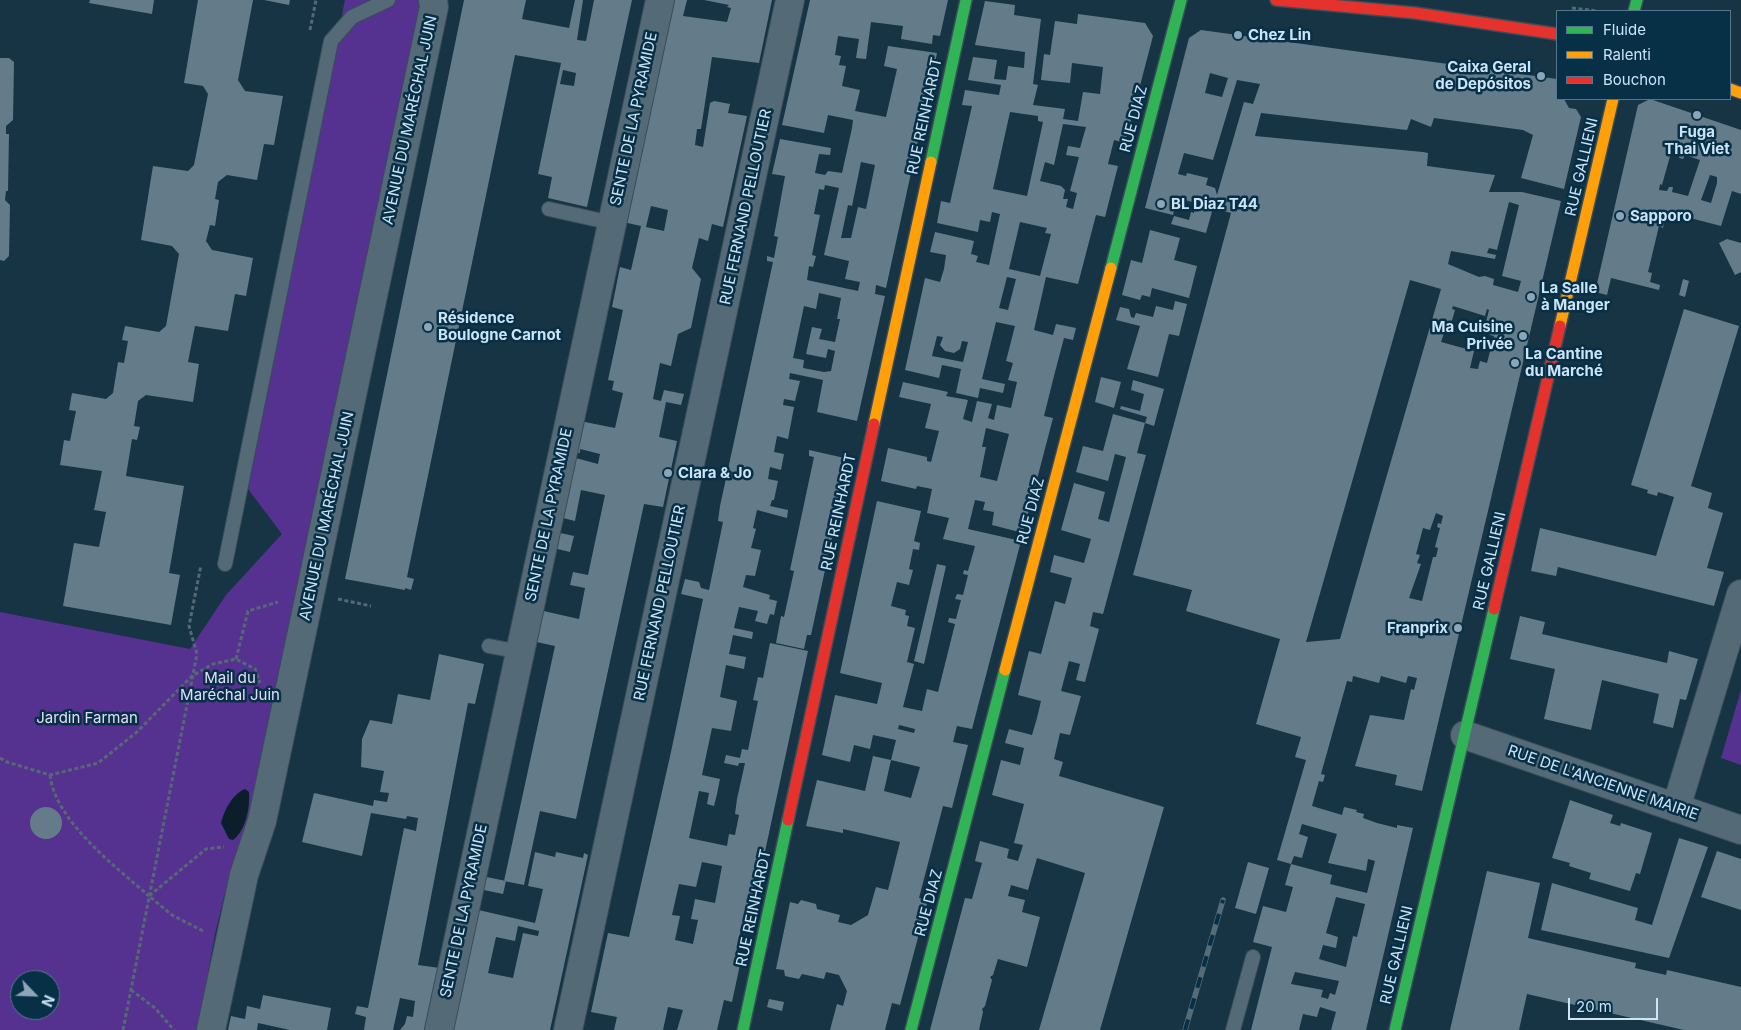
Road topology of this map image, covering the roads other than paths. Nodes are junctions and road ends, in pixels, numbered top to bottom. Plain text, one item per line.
1 (388, 0) edge
2 (433, 0) edge
3 (660, 0) edge
4 (790, 0) edge
5 (966, 0) edge
6 (1181, 0) edge
7 (1276, 0) edge
8 (1556, 34) edge
9 (1613, 100) edge
10 (549, 209) dead end
11 (612, 223) junction
12 (226, 564) dead end
13 (1741, 594) edge
14 (489, 646) dead end
15 (520, 652) junction
16 (1465, 735) junction
17 (1676, 808) junction
18 (1741, 830) edge
19 (1253, 956) dead end
20 (211, 1030) edge
21 (439, 1030) edge
22 (568, 1030) edge
23 (743, 1030) edge
24 (911, 1030) edge
25 (1232, 1030) edge
26 (1395, 1030) edge

1 - 12 lane
2 - 20 street, AVENUE DU MARÉCHAL JUIN
3 - 11 street, SENTE DE LA PYRAMIDE
4 - 22 street, RUE FERNAND PELLOUTIER
5 - 23 street, RUE REINHARDT
6 - 24 street, RUE DIAZ
7 - 8 street
9 - 16 street, RUE GALLIENI
10 - 11 lane
11 - 15 street, SENTE DE LA PYRAMIDE
13 - 17 street
14 - 15 lane
15 - 21 street, SENTE DE LA PYRAMIDE
16 - 17 street, RUE DE L'ANCIENNE MAIRIE
16 - 26 street, RUE GALLIENI
17 - 18 street, RUE DE L'ANCIENNE MAIRIE
19 - 25 lane

